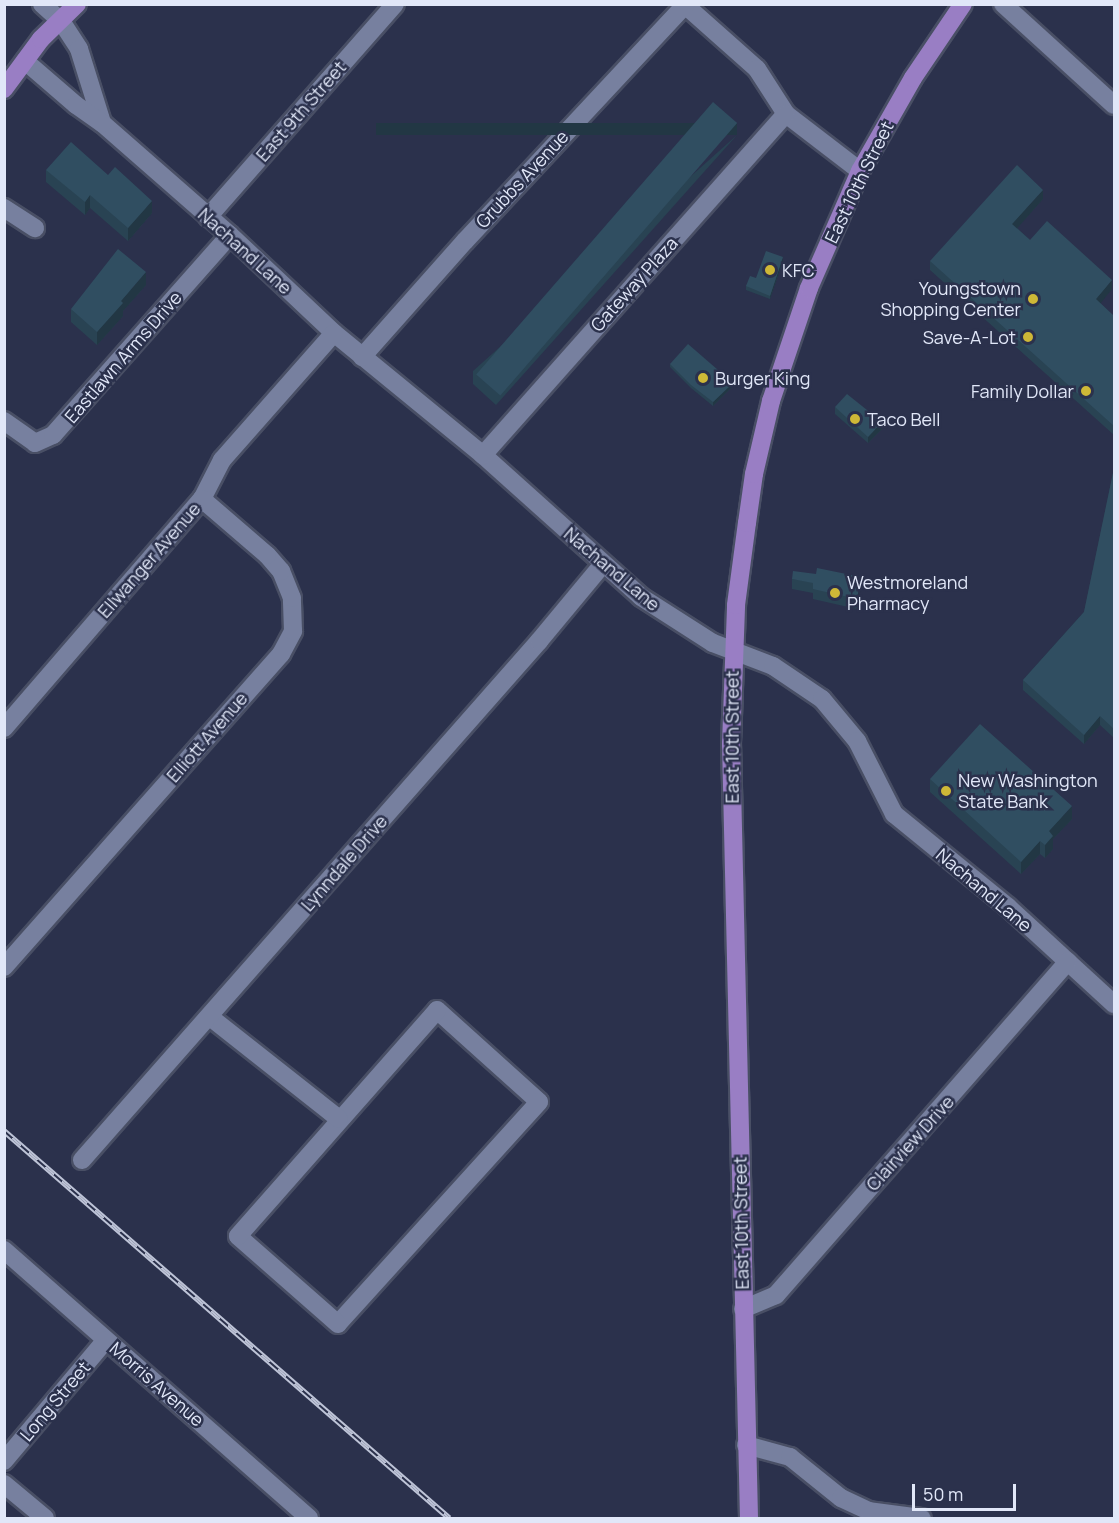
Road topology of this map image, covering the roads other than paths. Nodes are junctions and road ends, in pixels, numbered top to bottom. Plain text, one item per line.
1 (42, 4) edge
2 (78, 4) edge
3 (395, 4) edge
4 (963, 4) edge
5 (1003, 4) edge
6 (685, 5) edge
7 (61, 21) junction
8 (25, 61) junction
9 (4, 89) edge
10 (1114, 105) edge
11 (786, 114) junction
12 (102, 123) junction
13 (860, 171) junction
14 (4, 208) edge
15 (208, 217) junction
16 (35, 228) dead end
17 (230, 235) junction
18 (334, 333) junction
19 (362, 357) junction
20 (4, 421) edge
21 (483, 455) junction
22 (202, 499) junction
23 (602, 565) junction
24 (732, 651) junction
25 (4, 728) edge
26 (1068, 962) junction
27 (4, 967) edge
28 (1114, 1004) edge
29 (210, 1017) junction
30 (339, 1119) junction
31 (82, 1160) dead end
32 (4, 1250) edge
33 (743, 1308) junction
34 (106, 1340) junction
35 (746, 1445) junction
36 (4, 1461) edge
37 (4, 1484) edge
38 (45, 1518) edge
39 (309, 1518) edge
40 (748, 1518) edge
41 (922, 1518) edge

1 - 7 street
2 - 7 main road
3 - 15 street, East 9th Street
4 - 13 main road, East 10th Street
5 - 10 street
6 - 11 street
6 - 19 street, Grubbs Avenue
7 - 8 main road
7 - 12 street
8 - 9 main road
8 - 12 street, Nachand Lane
11 - 13 street
11 - 21 street, Gateway Plaza
12 - 15 street, Nachand Lane
13 - 24 main road, East 10th Street
14 - 16 street
15 - 17 street, Nachand Lane
17 - 18 street, Nachand Lane
17 - 20 street, Eastlawn Arms Drive
18 - 19 street, Nachand Lane
18 - 22 street, Ellwanger Avenue
19 - 21 street, Nachand Lane
21 - 23 street, Nachand Lane
22 - 25 street, Ellwanger Avenue
22 - 27 street, Elliott Avenue
23 - 24 street, Nachand Lane
23 - 29 street, Lynndale Drive
24 - 26 street, Nachand Lane
24 - 33 main road, East 10th Street
26 - 28 street, Nachand Lane
26 - 33 street, Clairview Drive
29 - 30 street
29 - 31 street, Lynndale Drive
30 - 30 street
32 - 34 street, Morris Avenue
33 - 35 main road, East 10th Street
34 - 36 street, Long Street
34 - 39 street, Morris Avenue
35 - 40 main road, East 10th Street
35 - 41 street
37 - 38 street

